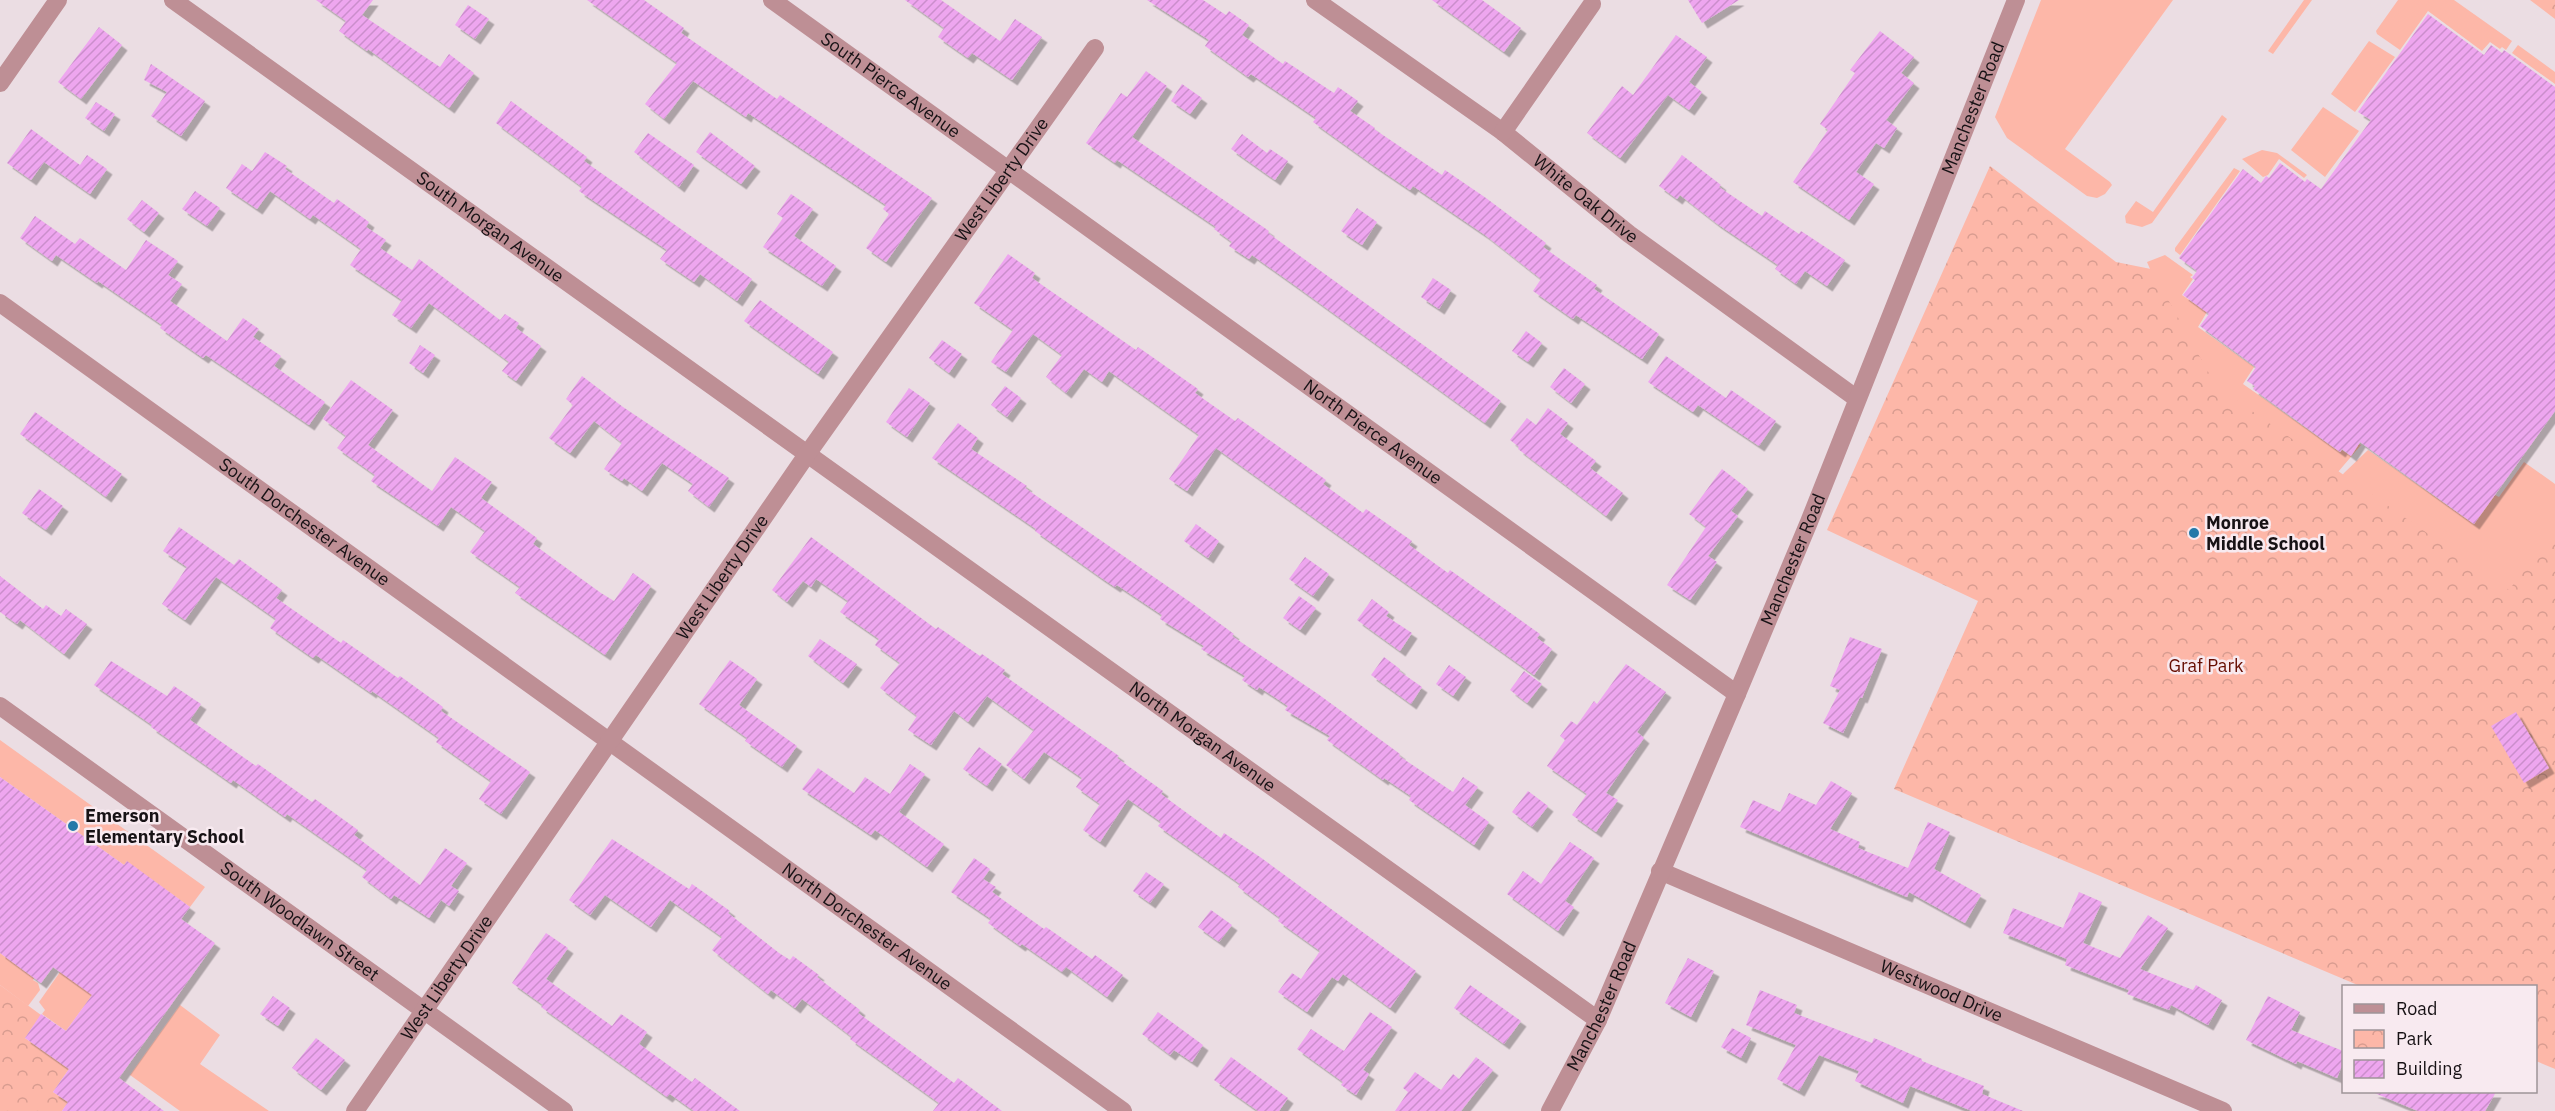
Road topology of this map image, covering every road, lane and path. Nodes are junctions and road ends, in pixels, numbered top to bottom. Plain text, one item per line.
1 (58, 0) edge
2 (173, 0) edge
3 (772, 0) edge
4 (1316, 0) edge
5 (2016, 0) edge
6 (1592, 4) dead end
7 (1095, 48) dead end
8 (0, 83) edge
9 (1503, 132) junction
10 (1007, 168) junction
11 (0, 303) edge
12 (1856, 398) junction
13 (808, 453) junction
14 (1737, 694) junction
15 (0, 706) edge
16 (611, 741) junction
17 (1660, 871) junction
18 (424, 1011) junction
19 (1598, 1020) junction
20 (355, 1111) edge
21 (564, 1111) edge
22 (1123, 1111) edge
23 (1550, 1111) edge
24 (2223, 1111) edge

1 - 8 street
2 - 13 street, South Morgan Avenue
3 - 10 street, South Pierce Avenue
4 - 9 street, White Oak Drive
5 - 12 street, Manchester Road
6 - 9 street
7 - 10 street, West Liberty Drive
9 - 12 street, White Oak Drive
10 - 13 street, West Liberty Drive
10 - 14 street, North Pierce Avenue
11 - 16 street, South Dorchester Avenue
12 - 14 street, Manchester Road
13 - 16 street, West Liberty Drive
13 - 19 street, North Morgan Avenue
14 - 17 street, Manchester Road
15 - 18 street, South Woodlawn Street
16 - 18 street, West Liberty Drive
16 - 22 street, North Dorchester Avenue
17 - 19 street, Manchester Road
17 - 24 street, Westwood Drive
18 - 20 street, West Liberty Drive
18 - 21 street, South Woodlawn Street
19 - 23 street, Manchester Road

